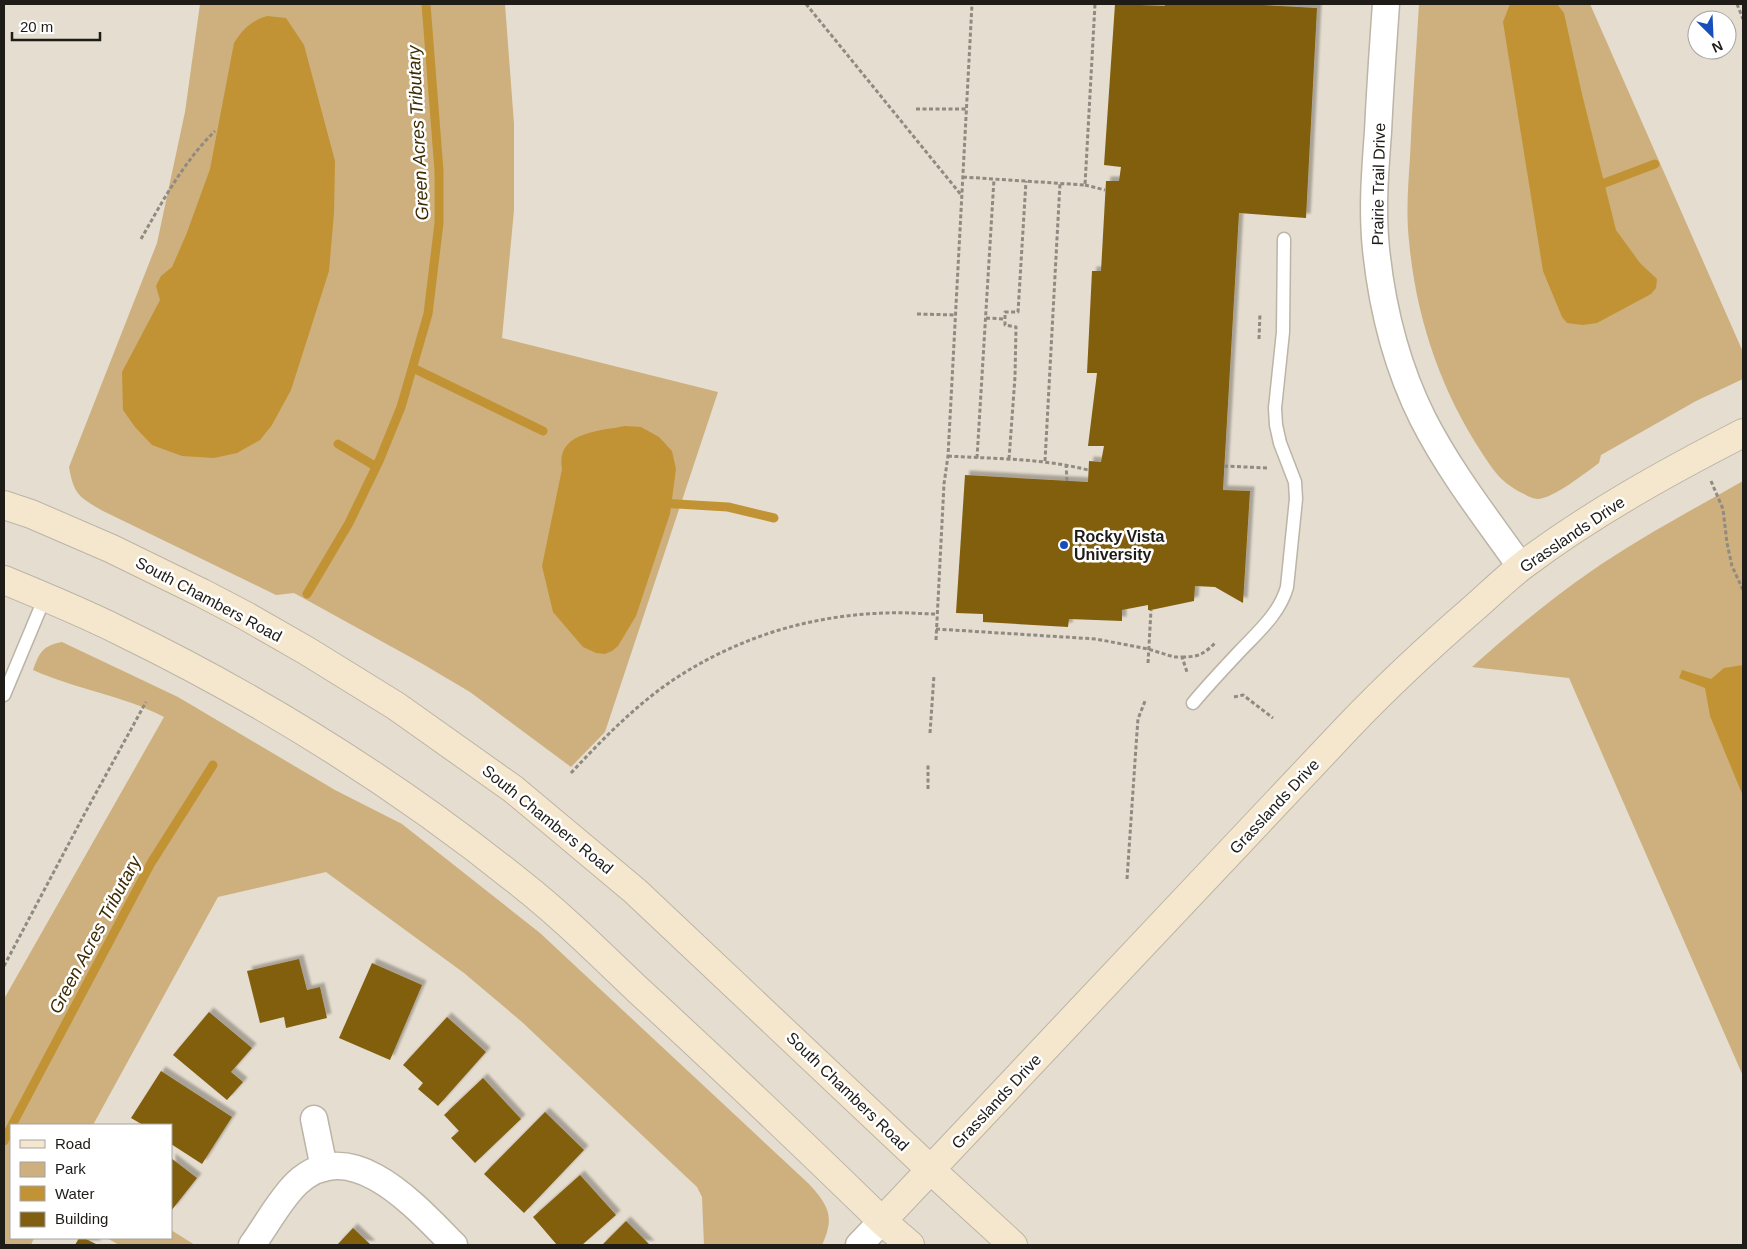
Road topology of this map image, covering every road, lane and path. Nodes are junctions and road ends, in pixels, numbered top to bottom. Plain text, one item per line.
1 (806, 4) edge
2 (972, 4) edge
3 (1095, 4) edge
4 (1386, 4) edge
5 (1737, 4) edge
6 (1743, 19) edge
7 (916, 109) dead end
8 (966, 109) junction
9 (214, 131) dead end
10 (963, 177) junction
11 (994, 179) junction
12 (1026, 181) junction
13 (1060, 183) junction
14 (1085, 184) junction
15 (1105, 190) dead end
16 (962, 196) junction
17 (141, 238) dead end
18 (1284, 240) dead end
19 (1260, 312) dead end
20 (917, 314) dead end
21 (955, 316) junction
22 (986, 318) junction
23 (1005, 319) junction
24 (1258, 341) dead end
25 (1743, 434) edge
26 (1701, 455) junction
27 (948, 456) junction
28 (977, 458) junction
29 (1009, 459) junction
30 (1045, 461) junction
31 (1066, 464) junction
32 (1266, 464) dead end
33 (1224, 466) dead end
34 (1268, 468) junction
35 (1088, 470) dead end
36 (1272, 476) dead end
37 (1067, 481) dead end
38 (4, 505) edge
39 (1521, 567) junction
40 (4, 580) edge
41 (1743, 590) edge
42 (45, 597) junction
43 (1151, 610) dead end
44 (937, 614) junction
45 (936, 628) junction
46 (1221, 637) dead end
47 (936, 640) dead end
48 (1148, 649) junction
49 (1182, 657) junction
50 (1148, 663) dead end
51 (1187, 672) dead end
52 (934, 675) dead end
53 (4, 695) edge
54 (1234, 697) dead end
55 (1146, 701) dead end
56 (146, 702) dead end
57 (1193, 703) dead end
58 (1274, 718) dead end
59 (930, 733) dead end
60 (928, 765) dead end
61 (571, 773) dead end
62 (928, 788) dead end
63 (1127, 879) dead end
64 (4, 966) edge
65 (314, 1119) dead end
66 (324, 1168) junction
67 (931, 1170) junction
68 (882, 1221) junction
69 (252, 1245) edge
70 (454, 1245) edge
71 (859, 1245) edge
72 (910, 1245) edge
73 (1013, 1245) edge

1 - 16 path
2 - 8 path
3 - 14 path
4 - 39 street, Prairie Trail Drive
5 - 6 path
7 - 8 path
8 - 10 path
9 - 17 path
10 - 11 path
10 - 16 path
11 - 12 path
11 - 22 path
12 - 13 path
12 - 23 path
13 - 14 path
13 - 30 path
14 - 15 path
16 - 21 path
18 - 57 lane
19 - 24 path
20 - 21 path
21 - 27 path
22 - 23 path
22 - 28 path
23 - 29 path
25 - 26 main road, Grasslands Drive
26 - 39 main road, Grasslands Drive
26 - 41 path
27 - 28 path
27 - 44 path
28 - 29 path
29 - 30 path
30 - 31 path
31 - 35 path
31 - 37 path
32 - 34 path
33 - 34 path
34 - 36 path
38 - 67 main road, South Chambers Road
39 - 67 main road, Grasslands Drive
40 - 42 main road
42 - 53 lane
42 - 68 main road
43 - 48 path
44 - 45 path
44 - 61 path
45 - 47 path
45 - 48 path
46 - 49 path
48 - 49 path
48 - 50 path
49 - 51 path
52 - 59 path
54 - 58 path
55 - 63 path
56 - 64 path
60 - 62 path
65 - 66 street
66 - 69 street
66 - 70 street
67 - 68 main road, Grasslands Drive
67 - 73 main road, South Chambers Road
68 - 71 street, Grasslands Drive
68 - 72 main road

